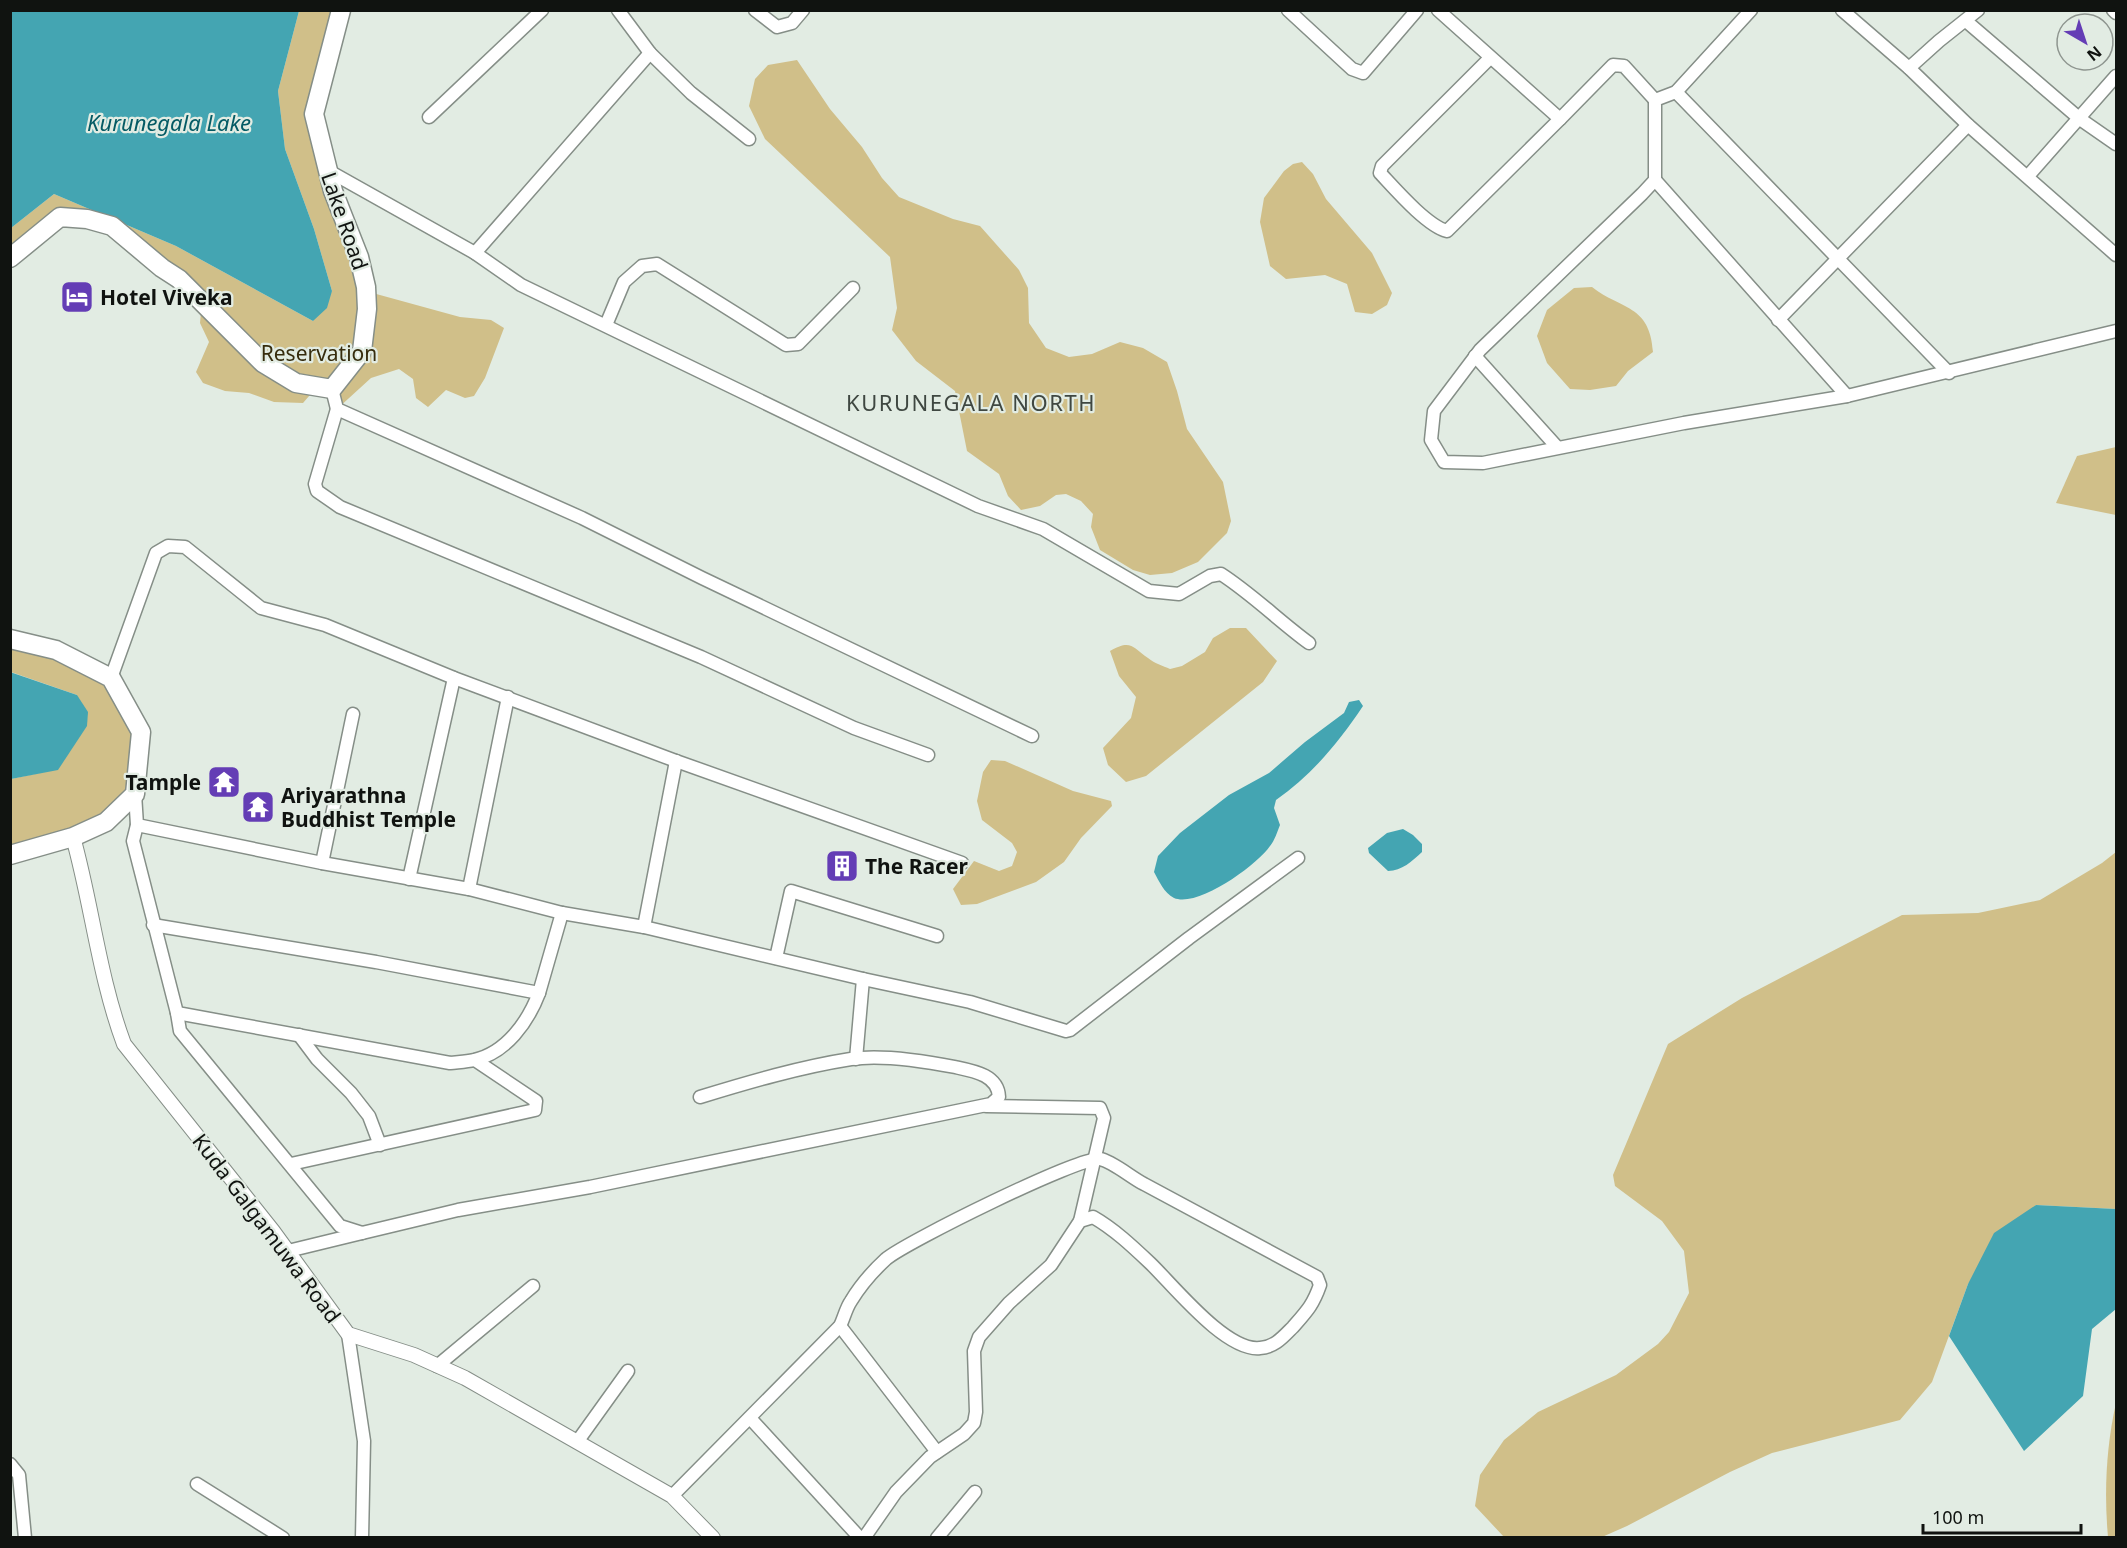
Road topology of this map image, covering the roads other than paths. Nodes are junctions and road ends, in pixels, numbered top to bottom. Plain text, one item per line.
1 (340, 10) edge
2 (542, 10) edge
3 (618, 10) edge
4 (755, 10) edge
5 (803, 10) edge
6 (1288, 10) edge
7 (1417, 10) edge
8 (1438, 10) edge
9 (1751, 10) edge
10 (1842, 10) edge
11 (1978, 10) edge
12 (2113, 10) edge
13 (2116, 13) edge
14 (1966, 21) junction
15 (650, 53) junction
16 (1490, 58) junction
17 (1909, 68) junction
18 (2116, 76) edge
19 (1676, 92) junction
20 (1655, 100) junction
21 (429, 117) dead end
22 (2080, 118) junction
23 (1560, 119) junction
24 (1968, 125) junction
25 (749, 139) dead end
26 (2116, 144) edge
27 (327, 170) junction
28 (2028, 176) junction
29 (1655, 180) junction
30 (475, 253) junction
31 (2116, 255) edge
32 (10, 258) edge
33 (1837, 258) junction
34 (853, 288) dead end
35 (1778, 320) junction
36 (606, 325) junction
37 (2116, 331) edge
38 (1476, 356) junction
39 (1949, 373) junction
40 (333, 389) junction
41 (1846, 396) junction
42 (337, 409) junction
43 (1557, 447) junction
44 (10, 639) edge
45 (1309, 643) dead end
46 (111, 678) junction
47 (454, 678) junction
48 (508, 697) junction
49 (352, 714) dead end
50 (1032, 736) dead end
51 (928, 755) dead end
52 (676, 761) junction
53 (135, 794) junction
54 (137, 825) junction
55 (73, 837) junction
56 (10, 855) edge
57 (1298, 858) dead end
58 (322, 863) junction
59 (962, 863) dead end
60 (409, 879) junction
61 (470, 889) junction
62 (562, 913) junction
63 (153, 925) junction
64 (644, 927) junction
65 (937, 936) dead end
66 (776, 958) junction
67 (863, 979) junction
68 (539, 993) junction
69 (177, 1013) junction
70 (299, 1035) junction
71 (856, 1059) junction
72 (475, 1060) junction
73 (700, 1097) dead end
74 (980, 1106) junction
75 (380, 1144) junction
76 (1094, 1159) junction
77 (291, 1164) junction
78 (1080, 1221) junction
79 (372, 1230) junction
80 (288, 1251) junction
81 (533, 1286) dead end
82 (840, 1326) junction
83 (348, 1334) junction
84 (437, 1365) junction
85 (628, 1371) dead end
86 (750, 1418) junction
87 (578, 1442) junction
88 (937, 1452) junction
89 (10, 1464) edge
90 (197, 1484) dead end
91 (975, 1492) dead end
92 (672, 1496) junction
93 (25, 1538) edge
94 (284, 1538) edge
95 (362, 1538) edge
96 (713, 1538) edge
97 (862, 1538) edge
98 (938, 1538) edge

1 - 27 main road, Lake Road
2 - 21 street
3 - 15 street
4 - 5 street
6 - 7 street
8 - 16 street
9 - 19 street
10 - 17 street
11 - 14 street
12 - 13 street
14 - 17 street
14 - 22 street
15 - 25 street
15 - 30 street
16 - 23 street
16 - 23 street
17 - 24 street
18 - 22 street
19 - 20 street
19 - 33 street
20 - 23 street
20 - 29 street
22 - 26 street
22 - 28 street
24 - 28 street
24 - 33 street
27 - 30 street
27 - 40 main road, Lake Road
28 - 31 street
29 - 35 street
29 - 38 street
30 - 36 street
32 - 40 main road
33 - 35 street
33 - 39 street
34 - 36 street
35 - 41 street
36 - 45 street
37 - 39 street
38 - 43 street
38 - 43 street
39 - 41 street
40 - 42 street
41 - 43 street
42 - 50 street
42 - 51 street
44 - 46 main road
46 - 47 street
46 - 53 main road
47 - 48 street
47 - 60 street
48 - 52 street
48 - 61 street
49 - 58 street
52 - 59 street
52 - 64 street
53 - 54 street
53 - 55 main road
54 - 58 street
54 - 63 street
55 - 56 main road
55 - 80 street, Kuda Galgamuwa Road
57 - 67 street
58 - 60 street
60 - 61 street
61 - 62 street
62 - 64 street
62 - 68 street
63 - 68 street
63 - 69 street
64 - 66 street
65 - 66 street
66 - 67 street
67 - 71 street
68 - 72 street
69 - 70 street
69 - 77 street
70 - 72 street
70 - 75 street
71 - 73 street
71 - 74 street
72 - 75 street
74 - 76 street
74 - 79 street
75 - 77 street
76 - 78 street
76 - 78 street
76 - 82 street
77 - 79 street
78 - 88 street
79 - 80 street
80 - 83 street, Kuda Galgamuwa Road
81 - 84 street
82 - 86 street
82 - 88 street
83 - 84 street, Kuda Galgamuwa Road
83 - 95 street
84 - 87 street, Kuda Galgamuwa Road
85 - 87 street
86 - 92 street
86 - 97 street
87 - 92 street, Kuda Galgamuwa Road
88 - 97 street
89 - 93 street
90 - 94 street
91 - 98 street
92 - 96 street, Kuda Galgamuwa Road

